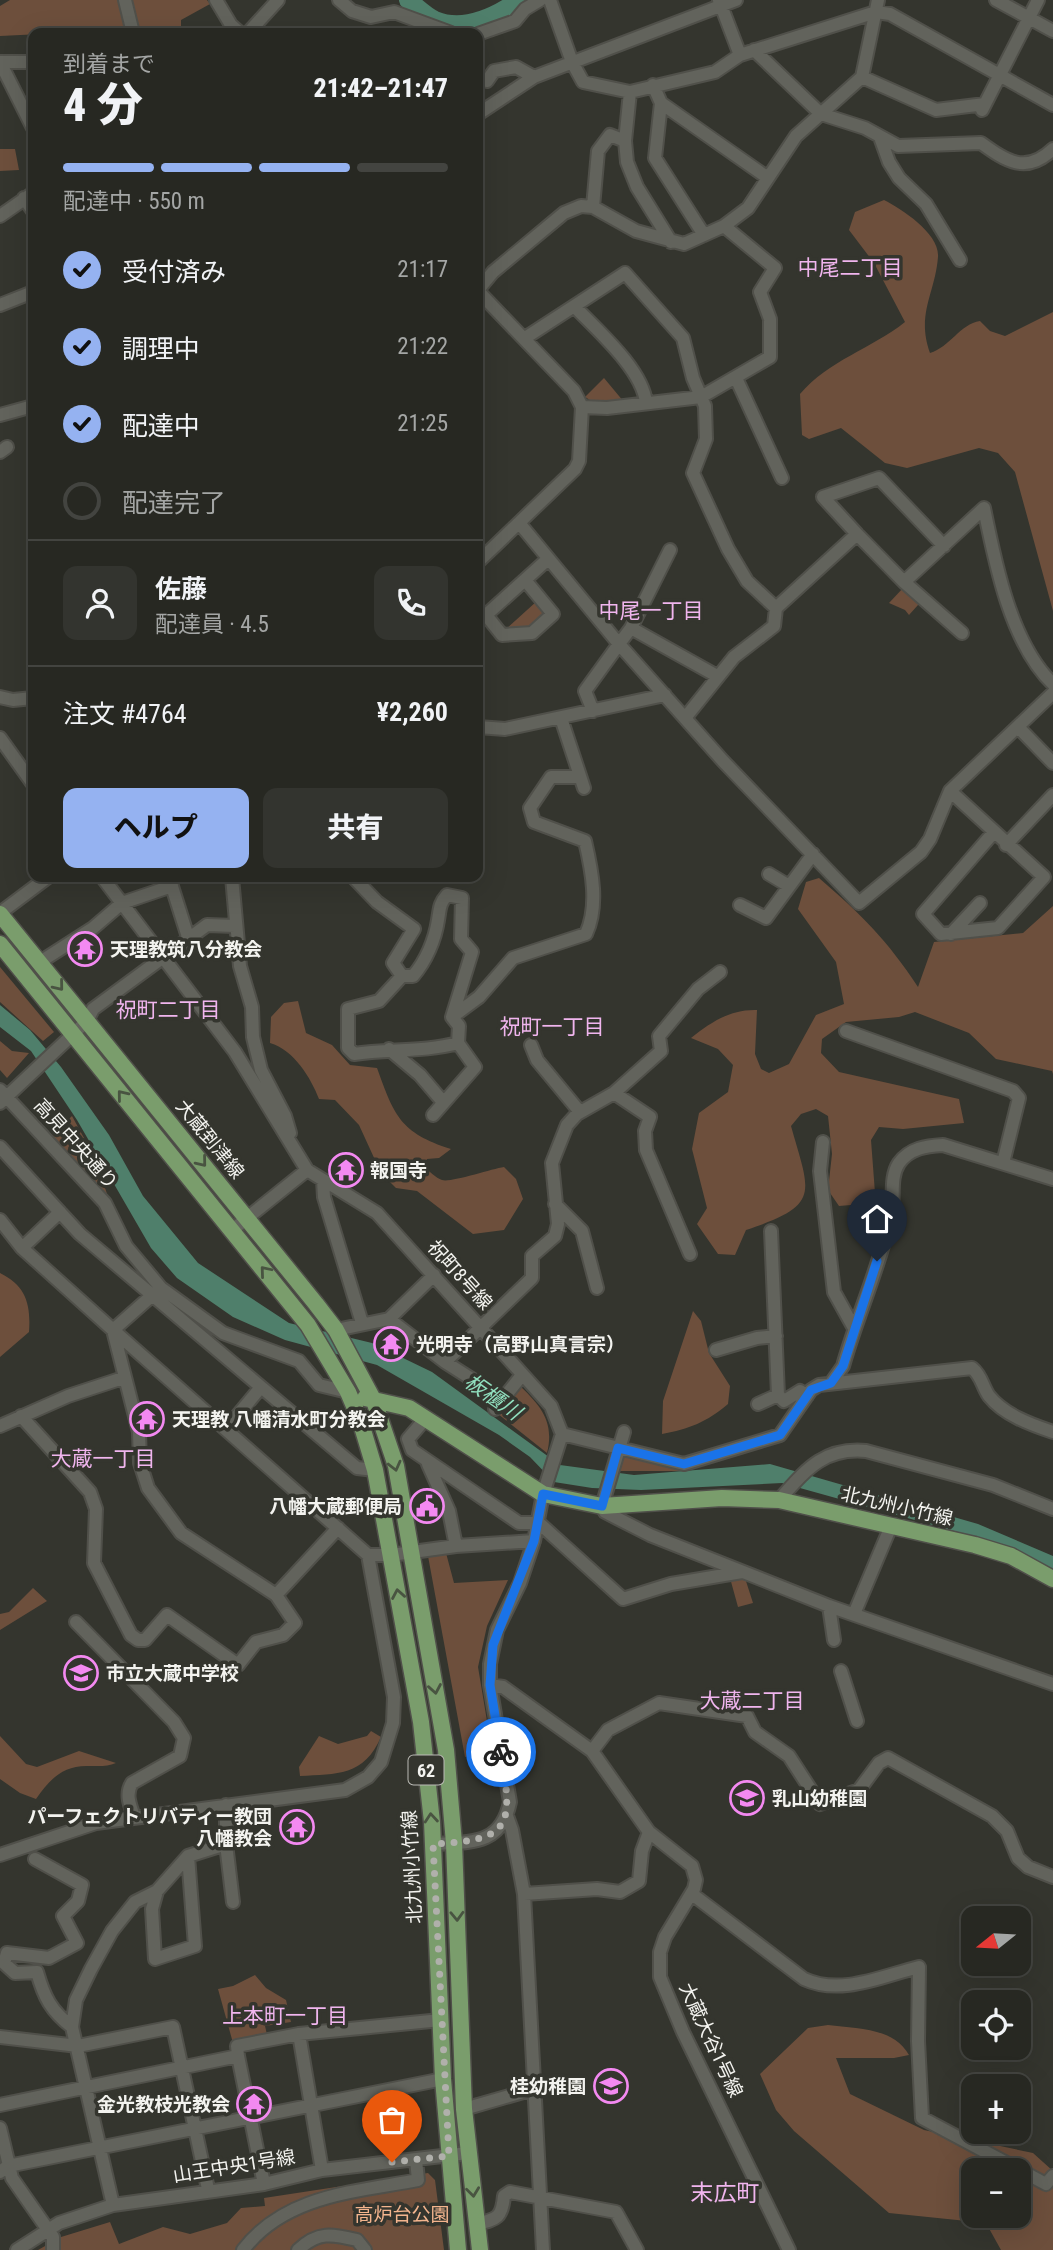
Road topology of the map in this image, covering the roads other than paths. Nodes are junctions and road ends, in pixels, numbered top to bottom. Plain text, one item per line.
1 (125, 0) edge
2 (216, 0) edge
3 (278, 0) edge
4 (339, 0) edge
5 (540, 0) edge
6 (550, 0) edge
7 (736, 0) edge
8 (996, 0) edge
9 (1038, 0) edge
10 (720, 3) edge
11 (877, 6) edge
12 (1029, 18) junction
13 (132, 28) edge
14 (234, 28) edge
15 (253, 28) edge
16 (434, 28) edge
17 (1053, 31) edge
18 (483, 32) edge
19 (754, 50) junction
20 (740, 55) junction
21 (26, 62) dead end
22 (572, 62) junction
23 (999, 76) junction
24 (534, 77) junction
25 (862, 77) junction
26 (483, 79) edge
27 (483, 81) edge
28 (653, 85) junction
29 (630, 92) junction
30 (505, 93) junction
31 (661, 103) junction
32 (1053, 105) edge
33 (483, 110) edge
34 (821, 114) junction
35 (28, 118) edge
36 (880, 137) junction
37 (625, 141) junction
38 (1053, 149) edge
39 (768, 178) junction
40 (28, 197) edge
41 (593, 207) junction
42 (0, 216) edge
43 (724, 226) junction
44 (704, 235) junction
45 (671, 242) junction
46 (960, 260) dead end
47 (483, 284) edge
48 (28, 294) edge
49 (483, 295) edge
50 (0, 304) edge
51 (575, 307) junction
52 (524, 338) junction
53 (736, 378) junction
54 (701, 397) junction
55 (646, 403) junction
56 (582, 407) junction
57 (28, 408) edge
58 (0, 415) edge
59 (782, 478) dead end
60 (520, 524) junction
61 (857, 534) junction
62 (944, 546) junction
63 (670, 550) dead end
64 (483, 557) edge
65 (548, 559) junction
66 (525, 580) junction
67 (904, 582) junction
68 (776, 608) junction
69 (631, 628) junction
70 (962, 633) dead end
71 (619, 643) junction
72 (717, 676) junction
73 (1053, 684) edge
74 (1053, 693) edge
75 (665, 695) junction
76 (0, 696) edge
77 (28, 698) edge
78 (593, 711) junction
79 (561, 718) junction
80 (685, 718) junction
81 (483, 727) edge
82 (1019, 728) junction
83 (0, 738) edge
84 (1052, 760) edge
85 (28, 777) edge
86 (950, 791) junction
87 (1053, 795) edge
88 (994, 832) junction
89 (1006, 845) junction
90 (813, 854) junction
91 (1049, 872) edge
92 (769, 874) dead end
93 (41, 882) edge
94 (106, 882) edge
95 (168, 882) edge
96 (170, 882) edge
97 (232, 882) edge
98 (359, 882) edge
99 (789, 886) junction
100 (122, 902) junction
101 (980, 903) dead end
102 (740, 905) dead end
103 (0, 913) edge
104 (235, 926) junction
105 (950, 934) junction
106 (188, 937) junction
107 (0, 944) edge
108 (162, 957) junction
109 (40, 962) junction
110 (720, 972) dead end
111 (402, 976) junction
112 (452, 1017) junction
113 (87, 1021) junction
114 (846, 1031) dead end
115 (73, 1034) junction
116 (458, 1043) junction
117 (531, 1045) dead end
118 (389, 1049) junction
119 (614, 1093) junction
120 (2, 1097) edge
121 (443, 1102) junction
122 (580, 1112) junction
123 (433, 1115) dead end
124 (823, 1142) dead end
125 (0, 1147) edge
126 (294, 1150) junction
127 (1003, 1163) junction
128 (307, 1170) junction
129 (1053, 1179) edge
130 (323, 1180) junction
131 (555, 1204) junction
132 (60, 1212) junction
133 (247, 1217) junction
134 (0, 1220) edge
135 (232, 1231) junction
136 (771, 1231) dead end
137 (5, 1233) edge
138 (22, 1248) junction
139 (690, 1254) dead end
140 (434, 1275) junction
141 (597, 1289) dead end
142 (156, 1292) junction
143 (389, 1318) junction
144 (362, 1324) junction
145 (481, 1327) junction
146 (854, 1328) junction
147 (113, 1330) junction
148 (336, 1330) junction
149 (776, 1336) junction
150 (716, 1350) dead end
151 (445, 1362) junction
152 (522, 1375) junction
153 (123, 1378) junction
154 (831, 1383) junction
155 (261, 1387) junction
156 (348, 1392) junction
157 (778, 1395) junction
158 (807, 1395) junction
159 (374, 1401) junction
160 (758, 1404) dead end
161 (21, 1416) junction
162 (426, 1418) junction
163 (0, 1426) edge
164 (227, 1428) junction
165 (624, 1432) dead end
166 (1053, 1432) edge
167 (562, 1434) junction
168 (618, 1448) junction
169 (428, 1464) junction
170 (375, 1470) junction
171 (545, 1488) junction
172 (784, 1494) junction
173 (604, 1501) junction
174 (1053, 1509) edge
175 (539, 1523) junction
176 (891, 1526) junction
177 (338, 1528) junction
178 (534, 1541) junction
179 (456, 1546) junction
180 (411, 1552) junction
181 (368, 1555) junction
182 (391, 1555) junction
183 (743, 1572) junction
184 (1053, 1579) edge
185 (276, 1595) junction
186 (829, 1606) junction
187 (855, 1614) junction
188 (76, 1622) dead end
189 (834, 1640) dead end
190 (841, 1671) dead end
191 (1053, 1684) edge
192 (490, 1685) junction
193 (857, 1721) dead end
194 (592, 1751) junction
195 (226, 1805) junction
196 (507, 1816) junction
197 (134, 1817) junction
198 (649, 1832) junction
199 (454, 1843) junction
200 (226, 1844) junction
201 (433, 1844) junction
202 (0, 1855) edge
203 (187, 1856) junction
204 (35, 1859) dead end
205 (1053, 1877) edge
206 (157, 1891) junction
207 (524, 1894) junction
208 (692, 1894) junction
209 (233, 1902) dead end
210 (441, 2020) junction
211 (72, 2027) junction
212 (299, 2034) junction
213 (0, 2037) edge
214 (78, 2046) junction
215 (238, 2056) junction
216 (182, 2067) junction
217 (443, 2079) junction
218 (87, 2087) junction
219 (537, 2088) junction
220 (309, 2104) junction
221 (0, 2105) edge
222 (464, 2109) junction
223 (251, 2116) junction
224 (0, 2128) edge
225 (194, 2129) junction
226 (99, 2148) junction
227 (468, 2154) junction
228 (449, 2156) junction
229 (416, 2160) junction
230 (4, 2169) edge
231 (322, 2170) junction
232 (1053, 2176) edge
233 (264, 2183) junction
234 (208, 2189) junction
235 (540, 2197) junction
236 (113, 2205) junction
237 (477, 2224) junction
238 (46, 2229) junction
239 (17, 2250) edge
240 (54, 2250) edge
241 (243, 2250) edge
242 (298, 2250) edge
243 (365, 2250) edge
244 (458, 2250) edge
245 (480, 2250) edge
246 (543, 2250) edge
247 (637, 2250) edge
248 (789, 2250) edge

1 - 13 street
2 - 14 street
3 - 15 street
4 - 16 street
5 - 18 street
6 - 22 street
7 - 10 street
8 - 12 street
9 - 12 street
10 - 20 street
10 - 22 street
11 - 19 street
11 - 23 street
11 - 25 street
12 - 17 street
12 - 23 street
19 - 20 street
19 - 34 street
20 - 28 street
21 - 35 street
22 - 24 street
22 - 29 street
23 - 25 street
23 - 32 street
24 - 26 street
24 - 30 street
25 - 34 street
27 - 30 street
28 - 29 street
28 - 31 street
29 - 37 street
30 - 33 street
31 - 39 street
31 - 44 street
34 - 36 street
34 - 39 street
36 - 38 street
36 - 46 street
37 - 41 street
37 - 45 street
39 - 43 street
40 - 42 street
41 - 45 street
41 - 47 street
43 - 44 street
43 - 53 street
44 - 45 street
48 - 50 street
49 - 52 street
51 - 52 street
51 - 54 street
51 - 55 street
52 - 56 street
53 - 54 street
53 - 59 street
54 - 55 street
54 - 68 street
55 - 56 street
56 - 60 street
57 - 58 street
60 - 64 street
60 - 65 street
61 - 62 street
61 - 67 street
61 - 68 street
62 - 67 street
62 - 73 street
63 - 69 street
65 - 66 street
65 - 71 street
66 - 66 street
67 - 70 street
68 - 72 street
69 - 71 street
69 - 72 street
71 - 75 street
71 - 78 street
72 - 80 street
74 - 82 street
75 - 78 street
75 - 80 street
76 - 77 street
78 - 79 street
79 - 81 street
79 - 112 street
80 - 90 street
82 - 84 street
82 - 86 street
83 - 85 street
86 - 88 street
86 - 90 street
87 - 89 street
88 - 89 street
88 - 105 street
89 - 91 street
90 - 99 street
91 - 105 street
92 - 99 street
93 - 103 street
94 - 100 street
95 - 100 street
96 - 106 street
97 - 104 street
98 - 111 street
99 - 102 street
100 - 108 street
100 - 109 street
101 - 105 street
103 - 109 main road, 大蔵到津線
104 - 106 street
104 - 126 street
106 - 108 street
107 - 115 main road
108 - 113 street
108 - 126 street
109 -> 113 main road, 大蔵到津線
110 - 119 street
111 - 112 street
111 - 118 street
112 - 116 street
113 - 115 street
113 -> 133 main road, 大蔵到津線
114 - 127 street
115 - 120 street
135 -> 115 main road
116 - 118 street
116 - 121 street
117 - 122 street
118 - 121 street
119 - 122 street
119 - 139 street
120 - 142 street, 高見中央通り
121 - 123 street
122 - 131 street
124 - 146 street
125 - 132 street
126 - 128 street
127 - 129 street
127 - 146 street
128 - 130 street, 祝町8号線
128 - 133 street
130 - 140 street, 祝町8号線
130 - 144 street
131 - 141 street
131 - 145 street
132 - 138 street
132 - 142 street
133 - 135 street
133 - 148 main road, 大蔵到津線
134 - 137 street
156 -> 135 main road
136 - 149 street
137 - 138 street
138 - 147 street
140 - 143 street
140 - 145 street, 祝町8号線
142 - 147 street
142 - 155 street
142 - 156 street, 高見中央通り
143 - 144 street
143 - 151 street
144 - 148 street
145 - 151 street
145 - 152 street, 祝町8号線
146 - 154 street
147 - 153 street
147 - 164 street
148 - 159 main road, 大蔵到津線
149 - 150 street
149 - 157 street
151 - 152 street
152 - 167 street, 祝町8号線
153 - 161 street
153 - 185 street
154 - 158 street
154 - 166 street
155 - 164 street
155 - 170 street
156 - 159 main road, 北九州小竹線
156 - 170 main road, 北九州小竹線 / 62
157 - 158 street
157 - 160 street
158 - 168 street
159 - 162 main road, 北九州小竹線
159 -> 180 main road, 62
161 - 163 street
161 - 185 street
162 - 169 street
162 - 171 main road, 北九州小竹線
164 - 177 street
165 - 168 street
167 - 168 street
167 - 171 street
168 - 173 street
169 - 175 street
169 - 179 street
170 - 182 main road, 北九州小竹線 / 62
171 - 173 main road, 北九州小竹線
171 - 175 street
172 - 173 main road, 北九州小竹線
172 - 174 street
172 - 176 main road, 北九州小竹線
173 - 183 street
175 - 178 street
175 - 183 street
176 - 184 main road, 北九州小竹線
176 - 187 street
177 - 181 street
177 - 185 street
178 - 179 street
178 - 192 street
179 - 180 street
180 - 182 street
180 -> 199 main road, 62
181 - 182 street
181 - 195 street
201 -> 182 main road, 北九州小竹線 / 62
183 - 186 street
186 - 187 street
186 - 189 street
187 - 191 street
188 - 197 street
190 - 193 street
192 - 194 street
192 - 196 street
194 - 198 street
194 - 205 street
195 - 197 street
195 - 200 street
196 - 199 street
196 - 207 street
197 - 202 street
198 - 207 street
198 - 208 street
199 - 201 street
199 -> 222 main road, 62
200 - 203 street
200 - 209 street
201 - 210 main road, 北九州小竹線 / 62
203 - 206 street
203 - 206 street
204 - 211 street
206 - 211 street
207 - 219 street
208 - 232 street
208 - 248 street, 大蔵大谷1号線
210 - 212 street
210 - 217 main road, 北九州小竹線 / 62
211 - 214 street
212 - 215 street
212 - 220 street
213 - 214 street
214 - 216 street
214 - 218 street
215 - 216 street
215 - 223 street
216 - 218 street
216 - 225 street
217 - 220 street
217 - 228 main road, 北九州小竹線 / 62
218 - 221 street
218 - 226 street
219 - 222 street
219 - 235 street
220 - 223 street
220 - 231 street
222 - 227 main road, 62
223 - 225 street
223 - 233 street
224 - 230 street
225 - 226 street
225 - 234 street
226 - 230 street
226 - 236 street
227 - 228 street, 山王中央1号線
227 -> 237 main road, 62
228 - 229 street, 山王中央1号線
228 - 244 main road, 北九州小竹線 / 62
229 - 231 street, 山王中央1号線
229 - 241 street
230 - 238 street
231 - 233 street, 山王中央1号線
233 - 234 street, 山王中央1号線
234 - 236 street, 山王中央1号線
235 - 237 street
235 - 246 street
235 - 247 street
236 - 238 street, 山王中央1号線
237 - 245 main road, 62
238 - 239 street, 山王中央1号線
238 - 240 street
242 - 243 street

